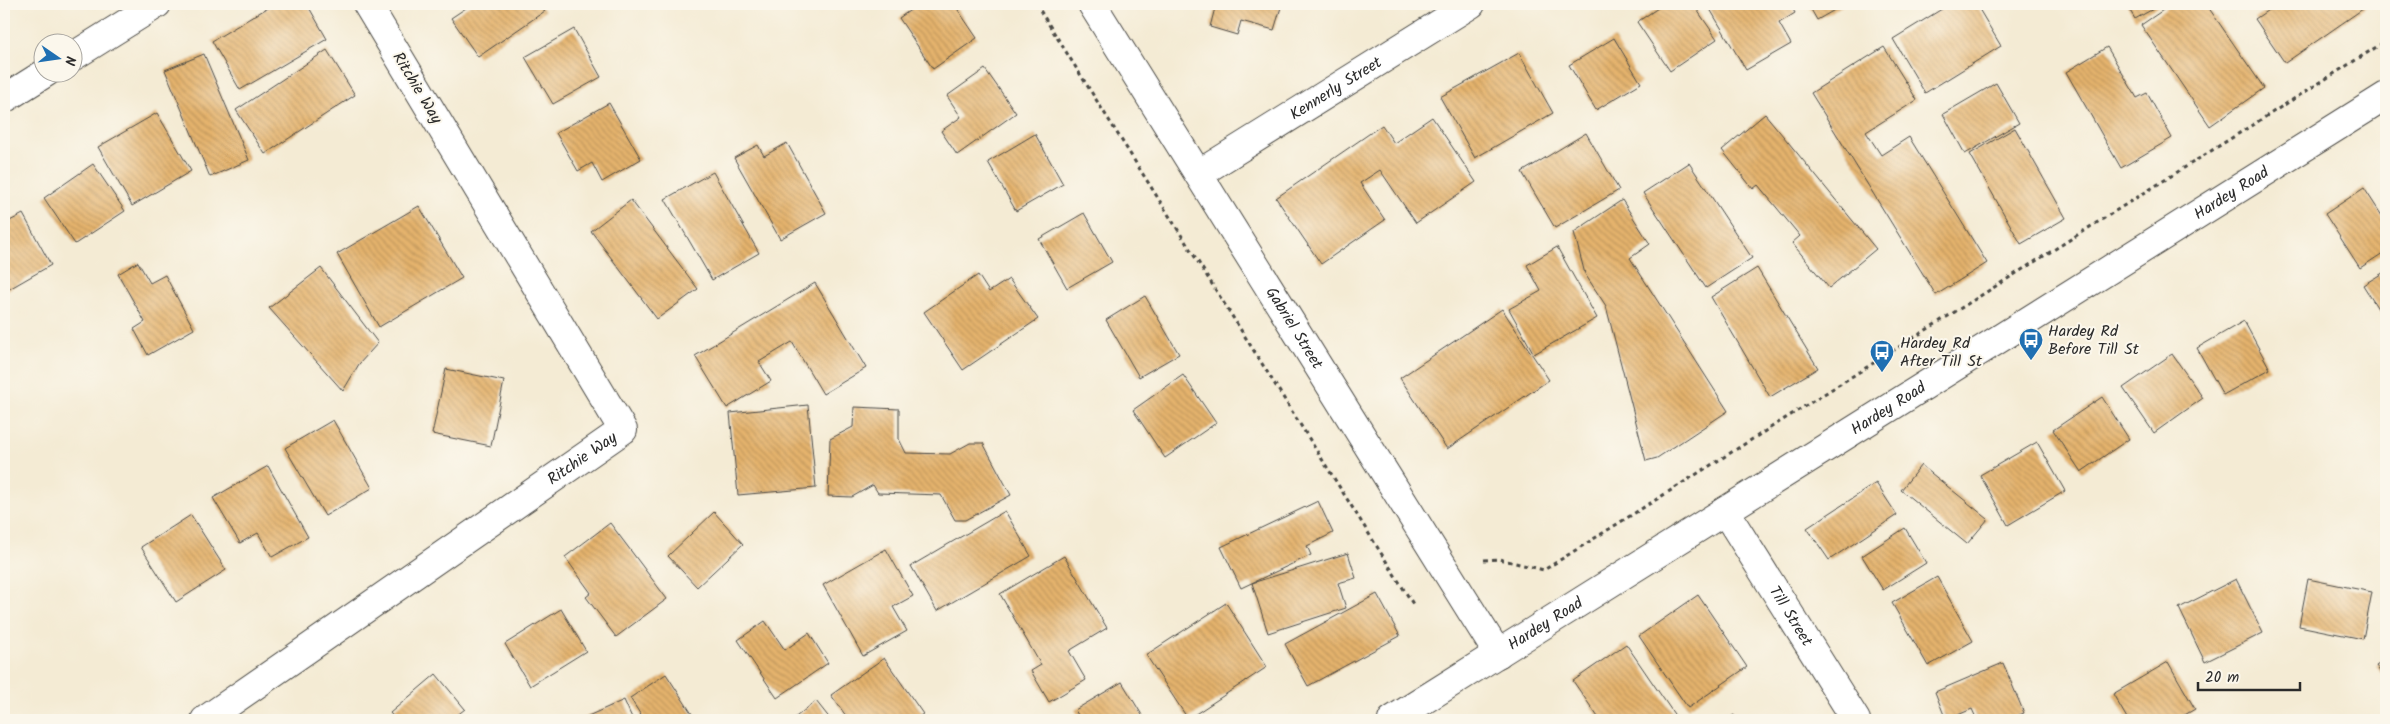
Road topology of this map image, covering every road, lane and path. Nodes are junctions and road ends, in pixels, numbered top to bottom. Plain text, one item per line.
1 (157, 4) edge
2 (367, 4) edge
3 (1036, 4) edge
4 (1092, 4) edge
5 (1471, 4) edge
6 (2386, 41) edge
7 (82, 51) edge
8 (32, 82) edge
9 (2386, 96) edge
10 (4, 100) edge
11 (1200, 173) junction
12 (1725, 511) junction
13 (1484, 560) dead end
14 (1413, 604) dead end
15 (1498, 654) junction
16 (205, 720) edge
17 (1392, 720) edge
18 (1856, 720) edge

1 - 7 street
2 - 16 street, Ritchie Way
3 - 14 path
4 - 11 street, Gabriel Street
5 - 11 street, Kennerly Street
6 - 13 path
8 - 10 street
9 - 12 street, Hardey Road
11 - 15 street, Gabriel Street
12 - 15 street, Hardey Road
12 - 18 street, Till Street
15 - 17 street, Hardey Road

